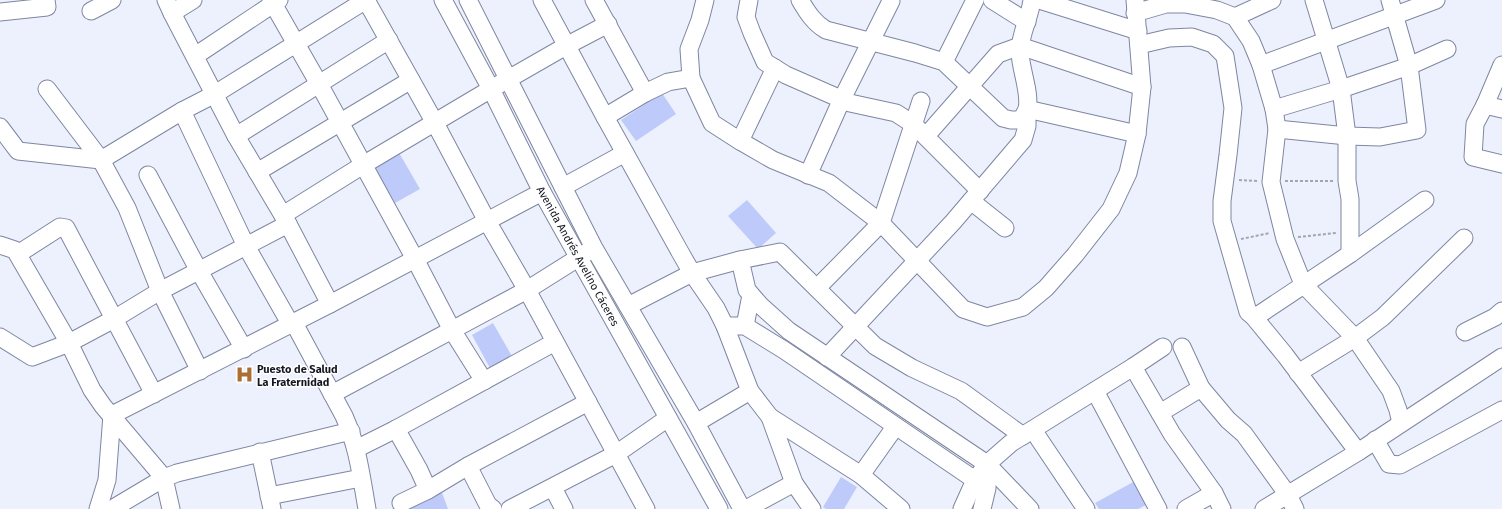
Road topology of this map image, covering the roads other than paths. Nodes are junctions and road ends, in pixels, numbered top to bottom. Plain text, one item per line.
1 (46, 0) edge
2 (112, 0) edge
3 (193, 0) edge
4 (366, 0) edge
5 (443, 0) edge
6 (468, 0) edge
7 (542, 0) edge
8 (594, 0) edge
9 (705, 0) edge
10 (749, 0) edge
11 (800, 0) edge
12 (975, 0) edge
13 (992, 0) edge
14 (1032, 0) edge
15 (1040, 0) edge
16 (1272, 0) edge
17 (1314, 0) edge
18 (1436, 0) edge
19 (274, 1) edge
20 (891, 1) edge
21 (1167, 2) edge
22 (1218, 5) edge
23 (169, 7) edge
24 (1135, 7) edge
25 (6, 8) edge
26 (1392, 8) edge
27 (91, 11) dead end
28 (1235, 17) junction
29 (1027, 22) junction
30 (608, 24) junction
31 (1138, 38) junction
32 (389, 40) junction
33 (871, 41) junction
34 (1325, 41) junction
35 (296, 44) junction
36 (566, 46) junction
37 (1020, 46) junction
38 (1447, 49) dead end
39 (195, 56) junction
40 (944, 62) junction
41 (1261, 65) junction
42 (1409, 66) junction
43 (775, 68) junction
44 (1500, 73) edge
45 (691, 78) junction
46 (508, 79) junction
47 (411, 80) junction
48 (319, 84) junction
49 (970, 86) junction
50 (1142, 87) junction
51 (47, 89) dead end
52 (491, 89) junction
53 (1341, 89) junction
54 (645, 93) junction
55 (215, 94) junction
56 (842, 100) junction
57 (921, 101) dead end
58 (1486, 105) junction
59 (1027, 109) junction
60 (1274, 109) junction
61 (1502, 109) edge
62 (182, 112) junction
63 (604, 117) junction
64 (435, 123) junction
65 (340, 124) junction
66 (913, 124) junction
67 (0, 127) edge
68 (1277, 129) junction
69 (1138, 134) junction
70 (236, 136) junction
71 (926, 136) junction
72 (1347, 136) junction
73 (740, 141) junction
74 (625, 154) junction
75 (101, 160) junction
76 (1502, 164) edge
77 (363, 165) junction
78 (258, 172) junction
79 (148, 175) dead end
80 (808, 175) junction
81 (563, 187) junction
82 (542, 192) junction
83 (976, 196) junction
84 (1425, 200) dead end
85 (286, 219) junction
86 (487, 221) junction
87 (881, 223) junction
88 (1005, 228) dead end
89 (1464, 238) dead end
90 (0, 245) edge
91 (246, 246) junction
92 (594, 248) junction
93 (18, 254) junction
94 (1350, 254) junction
95 (579, 257) junction
96 (415, 259) junction
97 (740, 260) junction
98 (917, 260) junction
99 (199, 271) junction
100 (692, 273) junction
101 (1304, 284) junction
102 (817, 288) junction
103 (527, 290) junction
104 (160, 291) junction
105 (751, 295) junction
106 (330, 304) junction
107 (628, 306) junction
108 (1502, 311) edge
109 (1253, 316) junction
110 (114, 318) junction
111 (292, 324) junction
112 (856, 325) junction
113 (725, 326) junction
114 (745, 326) junction
115 (452, 330) junction
116 (1465, 332) dead end
117 (0, 337) edge
118 (1355, 338) junction
119 (555, 342) junction
120 (69, 343) junction
121 (1163, 347) dead end
122 (1182, 348) dead end
123 (244, 349) junction
124 (827, 357) junction
125 (1502, 357) edge
126 (1133, 367) junction
127 (200, 371) junction
128 (1298, 373) junction
129 (484, 381) junction
130 (1201, 388) junction
131 (750, 391) junction
132 (1095, 391) junction
133 (154, 394) junction
134 (332, 394) junction
135 (588, 402) junction
136 (1502, 410) edge
137 (1160, 413) junction
138 (112, 415) junction
139 (770, 416) junction
140 (668, 418) junction
141 (696, 423) junction
142 (1401, 423) junction
143 (895, 427) junction
144 (396, 429) junction
145 (351, 431) junction
146 (1028, 433) junction
147 (1375, 440) junction
148 (356, 449) junction
149 (260, 452) junction
150 (1358, 452) junction
151 (616, 454) junction
152 (987, 464) junction
153 (468, 466) junction
154 (861, 474) junction
155 (164, 478) junction
156 (361, 478) junction
157 (975, 480) junction
158 (794, 483) junction
159 (553, 488) junction
160 (428, 490) junction
161 (1214, 493) junction
162 (1292, 502) edge
163 (270, 503) edge
164 (401, 503) dead end
165 (98, 509) edge
166 (112, 509) edge
167 (171, 509) edge
168 (367, 509) edge
169 (493, 509) edge
170 (510, 509) edge
171 (564, 509) edge
172 (646, 509) edge
173 (718, 509) edge
174 (742, 509) edge
175 (746, 509) edge
176 (812, 509) edge
177 (901, 509) edge
178 (962, 509) edge
179 (982, 509) edge
180 (1030, 509) edge
181 (1086, 509) edge
182 (1158, 509) edge
183 (1186, 509) edge
184 (1222, 509) edge
185 (1264, 509) edge

1 - 25 street
2 - 27 street
3 - 23 street
4 - 32 street
4 - 35 street
5 - 52 street, Avenida Andrés Avelino Cáceres
6 - 46 street, Avenida Andrés Avelino Cáceres
7 - 36 street
8 - 30 street
9 - 45 street
10 - 43 street
11 - 33 street
12 - 40 street
13 - 29 street
14 - 29 street
15 - 31 street
16 - 28 street
17 - 34 street
18 - 26 street
19 - 35 street
19 - 39 street
20 - 33 street
21 - 22 street
21 - 24 street
22 - 28 street
23 - 39 street
24 - 31 street
26 - 34 street
26 - 42 street
28 - 41 street
29 - 37 street
30 - 36 street
30 - 54 street
31 - 50 street
31 - 109 street
32 - 47 street
32 - 48 street
33 - 40 street
33 - 56 street
34 - 41 street
34 - 53 street
35 - 48 street
35 - 55 street
36 - 46 street
36 - 63 street
37 - 49 street
37 - 50 street
37 - 59 street
38 - 42 street
39 - 55 street
40 - 49 street
41 - 60 street
42 - 53 street
42 - 72 street
43 - 56 street
43 - 73 street
44 - 58 street
45 - 54 street
45 - 73 street
46 - 52 street
46 - 81 street, Avenida Andrés Avelino Cáceres
47 - 64 street
47 - 65 street
48 - 65 street
48 - 70 street
49 - 59 street
49 - 71 street
50 - 69 street
51 - 75 street
52 - 64 street
52 - 82 street, Avenida Andrés Avelino Cáceres
53 - 60 street
53 - 72 street
54 - 63 street
55 - 62 street
55 - 70 street
56 - 66 street
56 - 80 street
57 - 66 street
58 - 61 street
58 - 76 street
59 - 69 street
59 - 83 street
60 - 68 street
62 - 75 street
62 - 91 street
63 - 74 street
64 - 77 street
64 - 86 street
65 - 77 street
65 - 78 street
66 - 71 street
66 - 87 street
67 - 75 street
68 - 72 street
68 - 101 street
69 - 98 street
70 - 78 street
71 - 83 street
72 - 94 street
73 - 80 street
74 - 81 street
74 - 100 street
75 - 104 street
77 - 85 street
77 - 96 street
78 - 85 street
79 - 99 street
80 - 87 street
81 - 92 street, Avenida Andrés Avelino Cáceres
82 - 86 street
82 - 95 street, Avenida Andrés Avelino Cáceres
83 - 88 street
83 - 98 street
84 - 94 street
85 - 91 street
85 - 106 street
86 - 96 street
86 - 103 street
87 - 98 street
87 - 102 street
89 - 118 street
90 - 93 street
91 - 99 street
91 - 111 street
92 - 95 street
92 - 107 street, Avenida Andrés Avelino Cáceres
93 - 110 street
93 - 120 street
94 - 101 street
95 - 103 street
95 - 140 street, Avenida Andrés Avelino Cáceres
96 - 106 street
96 - 115 street
97 - 100 street
97 - 102 street
97 - 105 street
98 - 112 street
99 - 104 street
99 - 123 street
100 - 107 street
100 - 113 street
101 - 109 street
101 - 118 street
102 - 112 street
103 - 115 street
103 - 119 street
104 - 110 street
104 - 127 street
105 - 114 street
105 - 124 street
106 - 111 street
107 - 141 street, Avenida Andrés Avelino Cáceres
108 - 116 street
109 - 128 street
110 - 120 street
110 - 133 street
111 - 123 street
111 - 134 street
112 - 124 street
112 - 146 street
113 - 114 street
113 - 131 street
114 - 143 street
115 - 129 street
115 - 134 street
117 - 120 street
118 - 128 street
118 - 142 street
119 - 129 street
119 - 135 street
120 - 138 street
121 - 126 street
122 - 130 street
123 - 127 street
124 - 152 street
125 - 142 street
126 - 132 street
126 - 137 street
127 - 133 street
128 - 150 street
129 - 144 street
130 - 137 street
130 - 162 street
131 - 139 street
131 - 141 street
132 - 146 street
132 - 182 street
133 - 138 street
134 - 145 street
135 - 151 street
135 - 153 street
136 - 147 street
137 - 161 street
138 - 155 street
138 - 165 street
139 - 154 street
139 - 158 street
140 - 151 street
140 - 173 street, Avenida Andrés Avelino Cáceres
141 - 174 street, Avenida Andrés Avelino Cáceres
142 - 147 street
143 - 154 street
143 - 157 street
144 - 148 street
144 - 160 street
145 - 148 street
145 - 149 street
146 - 152 street
146 - 181 street
147 - 150 street
148 - 156 street
149 - 155 street
149 - 163 street
150 - 162 street
151 - 159 street
151 - 172 street
152 - 157 street
152 - 179 street
152 - 180 street
153 - 160 street
153 - 169 street
154 - 177 street
155 - 166 street
155 - 167 street
156 - 163 street
156 - 168 street
157 - 178 street
158 - 175 street
158 - 176 street
159 - 170 street
159 - 171 street
160 - 164 street
161 - 183 street
161 - 184 street
162 - 185 street

